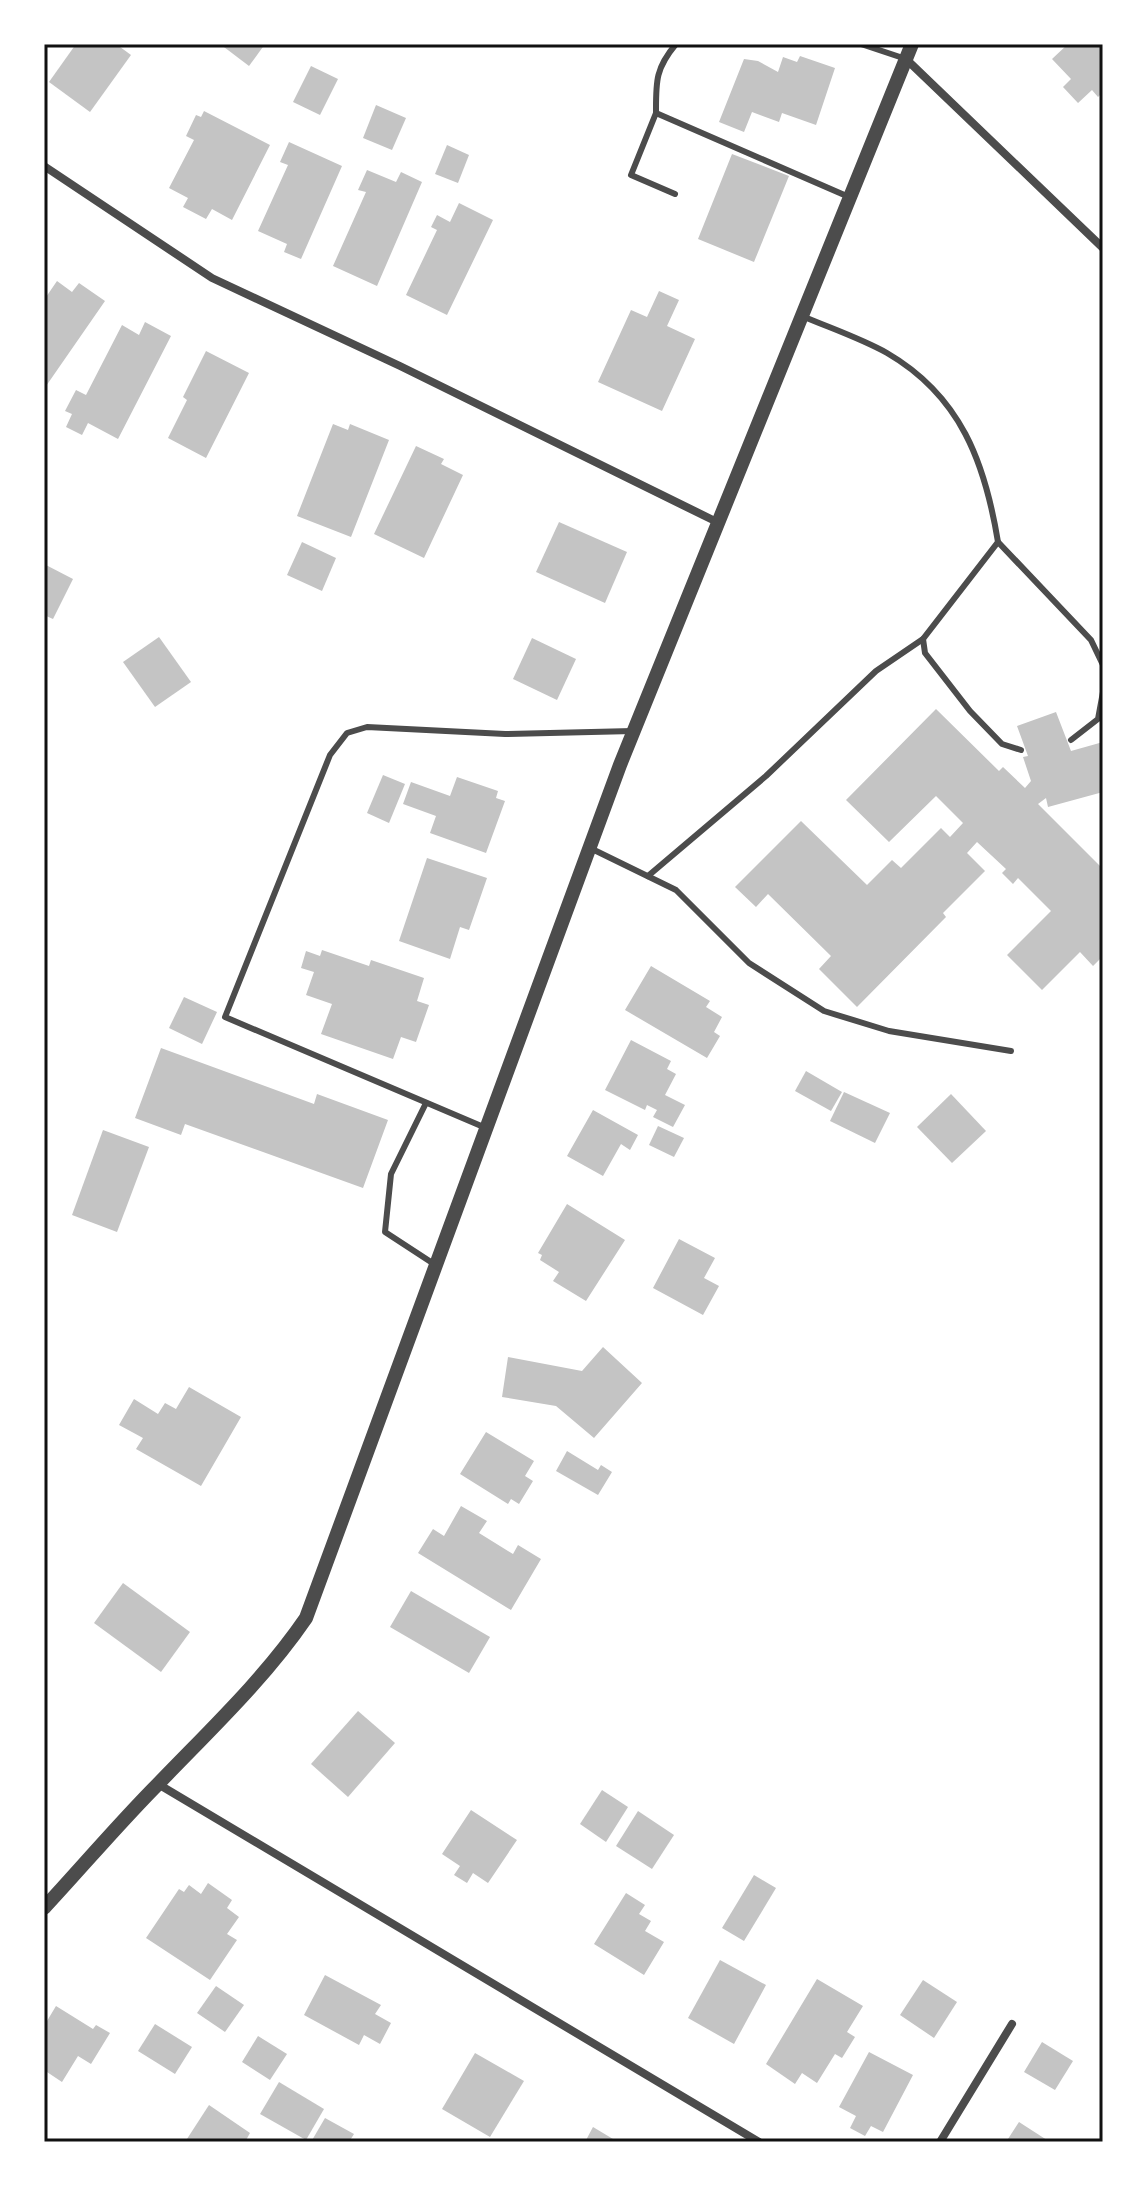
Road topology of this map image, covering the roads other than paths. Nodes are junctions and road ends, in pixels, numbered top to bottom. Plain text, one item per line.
1 (676, 44) edge
2 (861, 44) edge
3 (912, 44) edge
4 (906, 59) junction
5 (656, 113) junction
6 (44, 166) edge
7 (675, 194) dead end
8 (849, 197) junction
9 (1103, 248) edge
10 (801, 315) junction
11 (717, 522) junction
12 (998, 542) junction
13 (923, 639) junction
14 (1103, 665) edge
15 (1103, 692) edge
16 (634, 731) junction
17 (1071, 740) dead end
18 (1021, 750) dead end
19 (590, 848) junction
20 (648, 876) junction
21 (1011, 1051) dead end
22 (426, 1103) junction
23 (486, 1128) junction
24 (435, 1265) junction
25 (158, 1783) junction
26 (44, 1908) edge
27 (1012, 2024) dead end
28 (759, 2142) edge
29 (940, 2142) edge

1 - 5 lane
2 - 4 lane
3 - 4 street
4 - 8 street
4 - 9 street
5 - 7 lane
5 - 8 lane
6 - 11 street
8 - 10 street
10 - 11 street
10 - 12 lane
11 - 16 street
12 - 13 lane
12 - 14 lane
13 - 18 lane
13 - 20 lane
15 - 17 lane
16 - 19 street
16 - 22 lane
19 - 20 lane
19 - 23 street
20 - 21 lane
22 - 23 lane
22 - 24 lane
23 - 24 street
24 - 25 street
25 - 26 street
25 - 28 street
27 - 29 street

